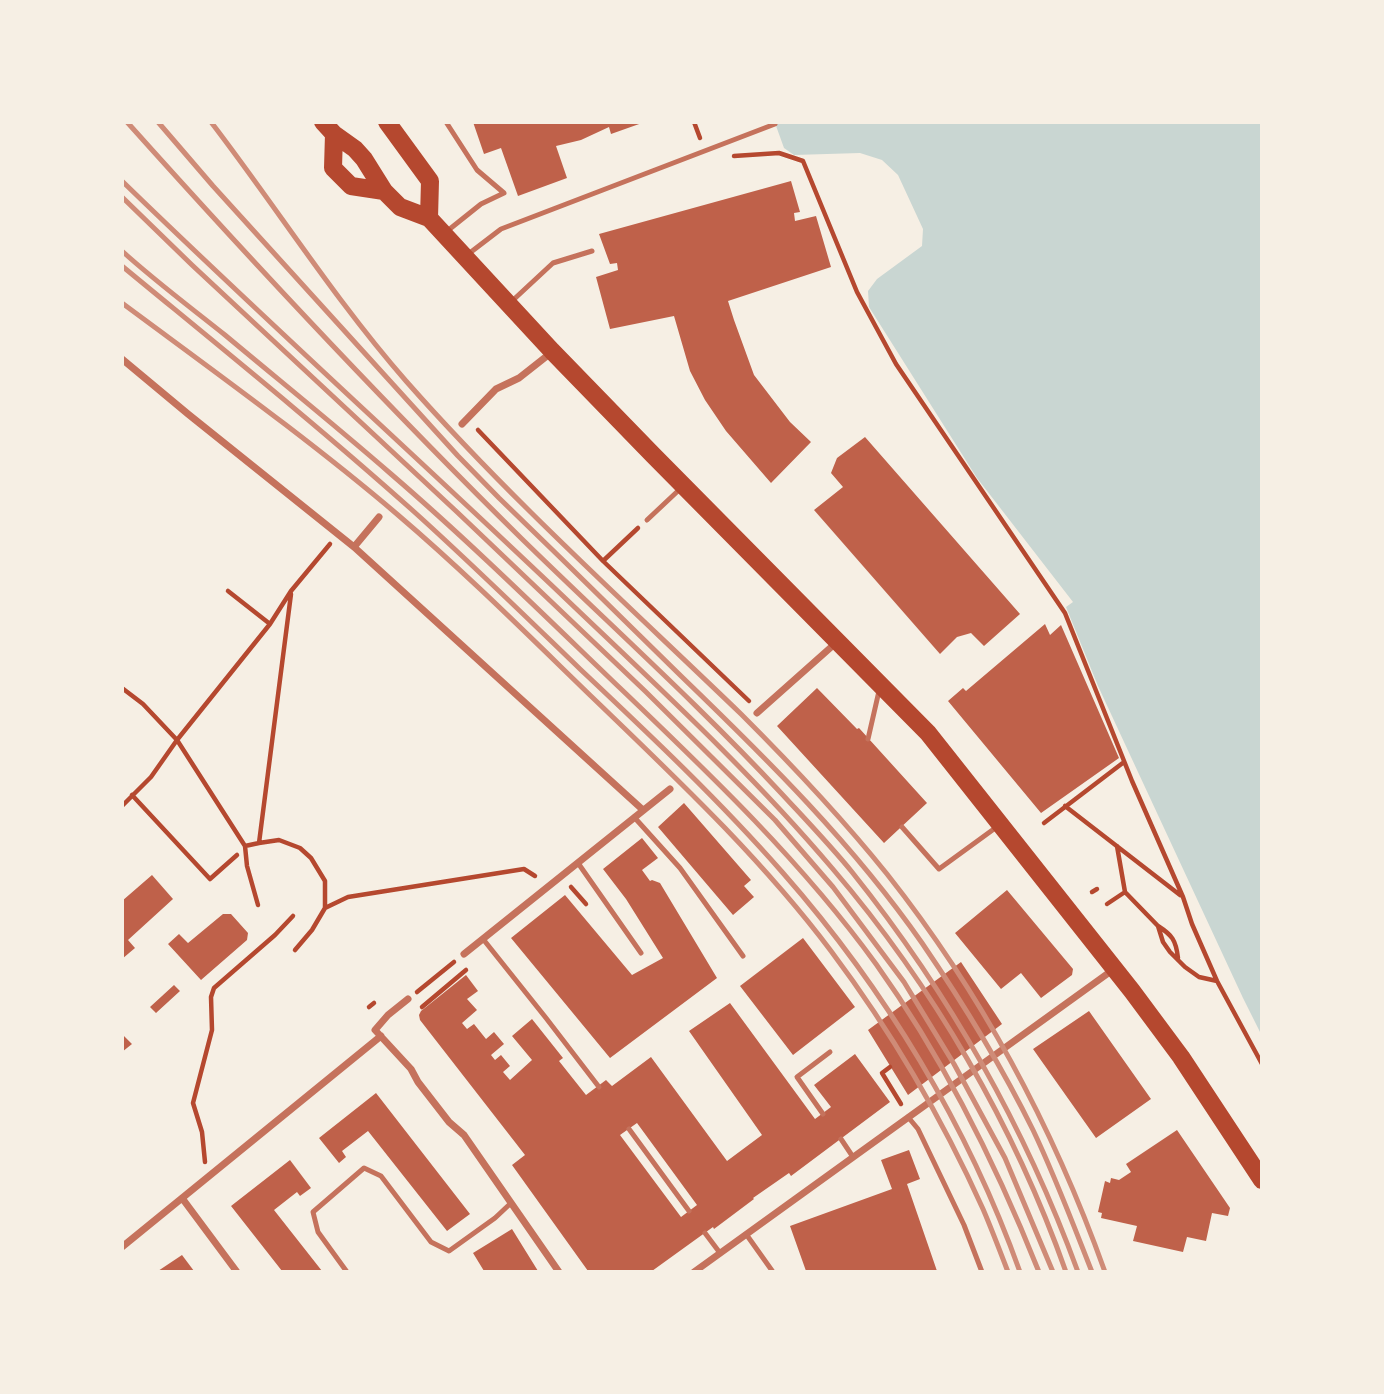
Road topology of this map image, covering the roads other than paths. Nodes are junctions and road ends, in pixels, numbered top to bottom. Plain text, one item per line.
1 (387, 122) edge
2 (446, 122) edge
3 (775, 124) edge
4 (328, 128) edge
5 (384, 191) junction
6 (429, 218) junction
7 (443, 234) junction
8 (592, 251) dead end
9 (465, 257) junction
10 (508, 304) junction
11 (552, 351) junction
12 (122, 359) edge
13 (465, 422) road end
14 (684, 486) junction
15 (379, 517) dead end
16 (647, 520) road end
17 (354, 547) junction
18 (838, 641) junction
19 (880, 684) junction
20 (758, 712) road end
21 (868, 739) dead end
22 (670, 789) dead end
23 (643, 810) junction
24 (634, 817) junction
25 (1001, 824) junction
26 (902, 827) dead end
27 (578, 863) junction
28 (483, 939) junction
29 (641, 953) dead end
30 (464, 954) road end
31 (743, 956) dead end
32 (1115, 968) junction
33 (408, 999) road end
34 (381, 1036) junction
35 (830, 1052) dead end
36 (599, 1087) dead end
37 (822, 1114) dead end
38 (908, 1117) junction
39 (629, 1129) dead end
40 (841, 1139) dead end
41 (853, 1157) junction
42 (1262, 1180) edge
43 (182, 1198) junction
44 (512, 1203) junction
45 (689, 1211) dead end
46 (705, 1233) dead end
47 (746, 1234) junction
48 (122, 1247) edge
49 (720, 1253) junction
50 (237, 1272) edge
51 (347, 1272) edge
52 (559, 1272) edge
53 (695, 1272) edge
54 (773, 1272) edge
55 (982, 1272) edge

1 - 6 main road
2 - 7 lane
3 - 9 lane
4 - 5 main road
4 - 5 main road
5 - 6 main road
6 - 7 main road
7 - 9 main road
8 - 10 lane
9 - 10 main road
10 - 11 main road
11 - 13 street
11 - 14 main road
12 - 17 street
14 - 16 lane
14 - 18 main road
15 - 17 street
17 - 23 street
18 - 19 main road
18 - 20 street
19 - 21 lane
19 - 25 main road
22 - 23 street
23 - 24 street
24 - 27 street
24 - 31 lane
25 - 26 lane
25 - 32 main road
27 - 28 street
27 - 29 lane
28 - 30 street
28 - 36 lane
32 - 38 street
32 - 42 main road
33 - 34 street
34 - 43 street
34 - 44 street
35 - 37 lane
38 - 41 street
38 - 55 lane
39 - 45 lane
40 - 41 lane
41 - 47 street
43 - 48 street
43 - 50 street
44 - 51 lane
44 - 52 street
46 - 49 lane
47 - 49 street
47 - 54 lane
49 - 53 street

